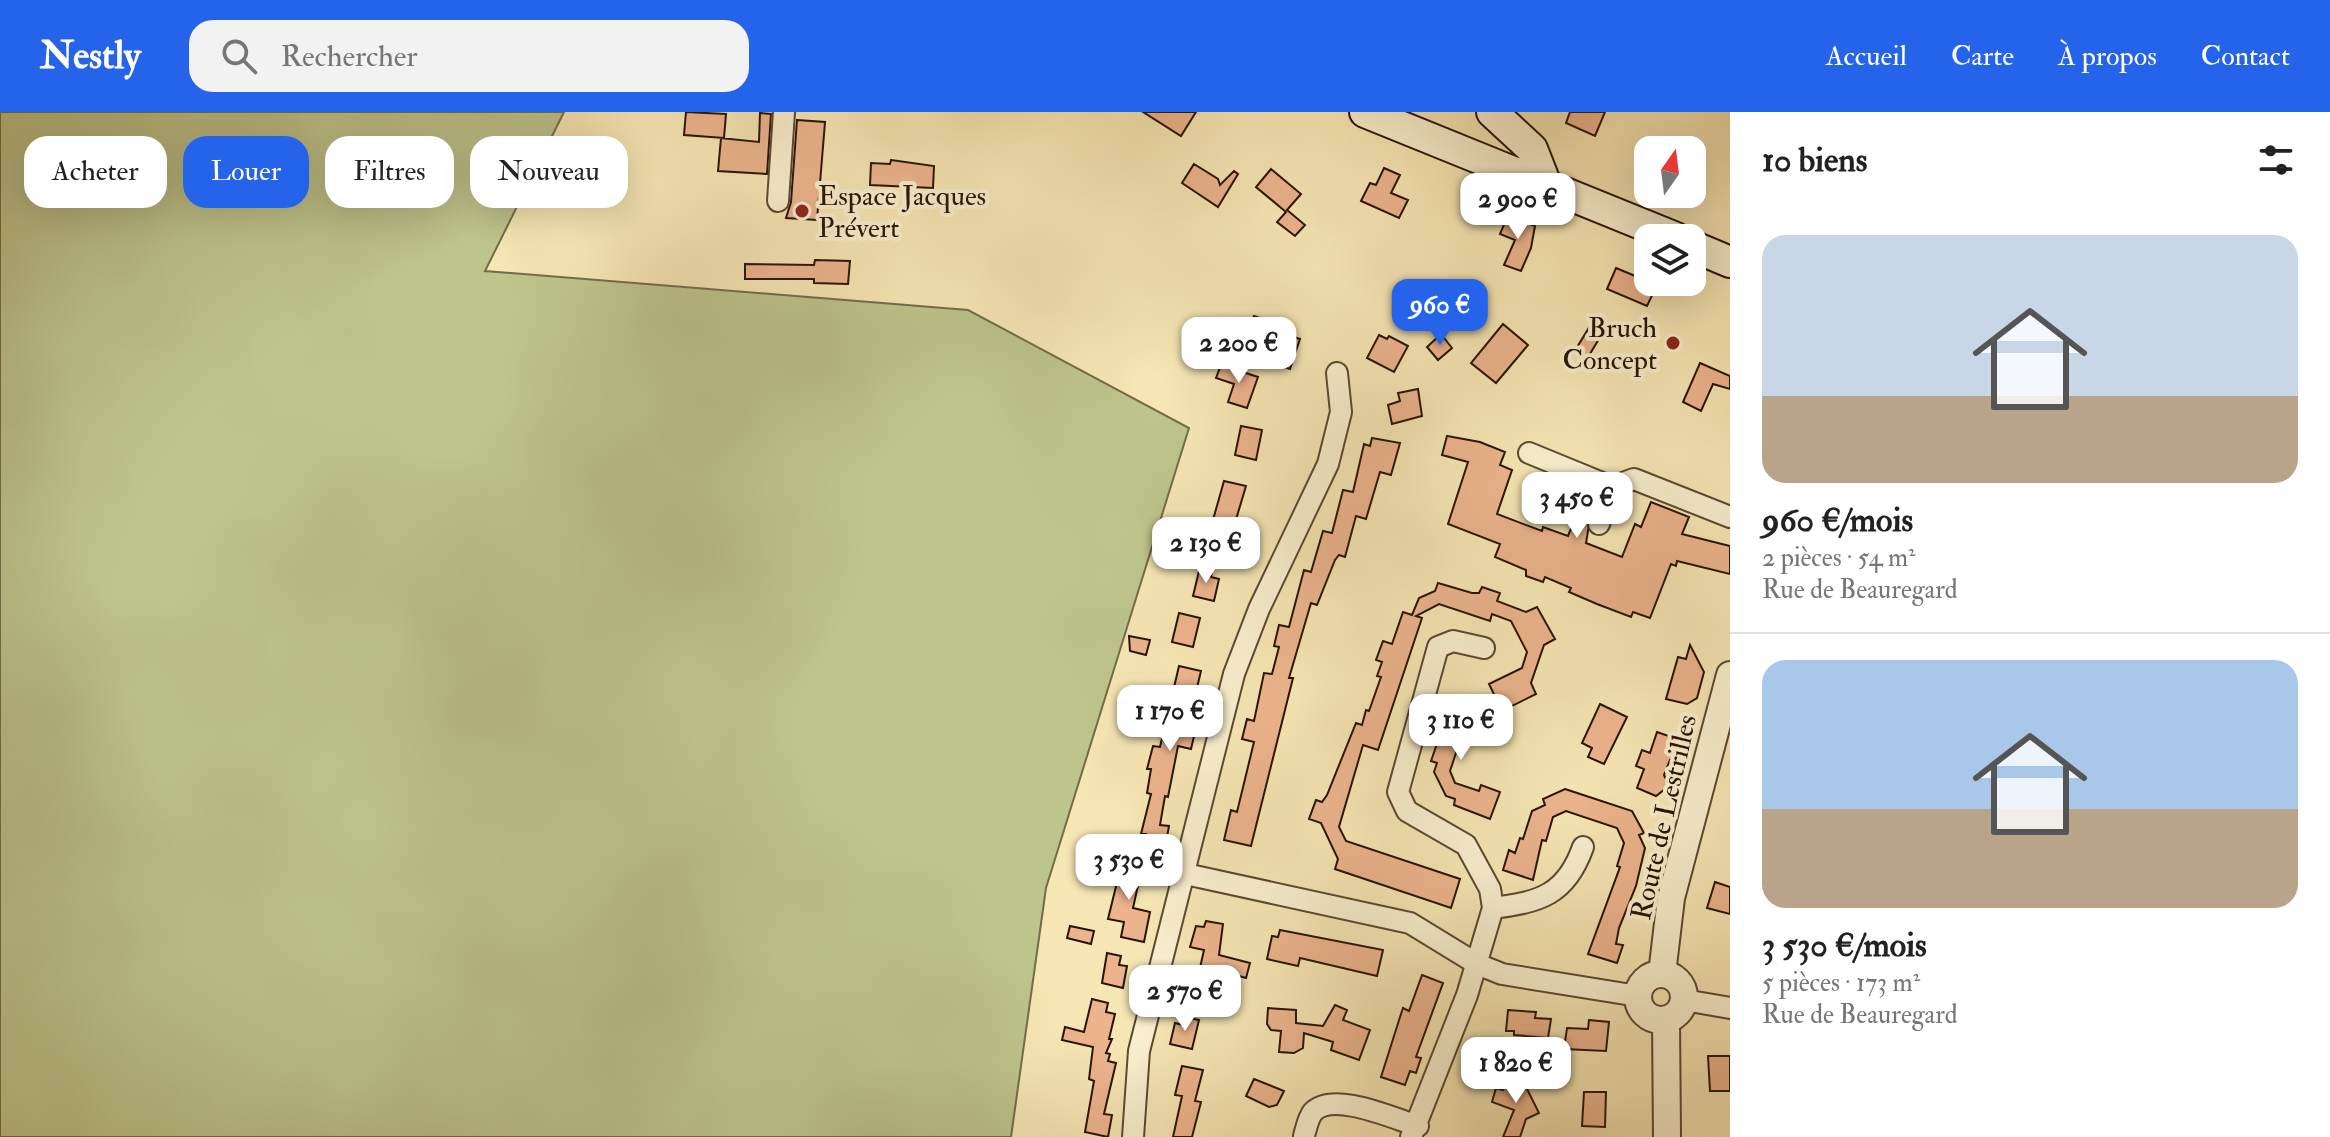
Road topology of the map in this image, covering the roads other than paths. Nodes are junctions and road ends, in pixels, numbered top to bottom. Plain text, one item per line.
1 (784, 112) edge
2 (1365, 112) edge
3 (1492, 112) edge
4 (1546, 185) junction
5 (778, 201) dead end
6 (1642, 224) edge
7 (1706, 252) edge
8 (1730, 262) edge
9 (1337, 373) dead end
10 (1529, 453) dead end
11 (1612, 487) junction
12 (1730, 517) edge
13 (1599, 524) dead end
14 (1484, 648) dead end
15 (1730, 675) edge
16 (1583, 847) dead end
17 (1181, 873) junction
18 (1493, 908) junction
19 (1477, 964) junction
20 (1662, 974) junction
21 (1638, 996) junction
22 (1684, 1000) junction
23 (1730, 1008) edge
24 (1666, 1020) junction
25 (1414, 1131) edge
26 (1304, 1136) edge
27 (1133, 1137) edge
28 (1667, 1137) edge

1 - 5 street
2 - 4 main road
3 - 4 main road
4 - 6 main road
7 - 8 main road
9 - 17 street
10 - 11 street
11 - 12 street
11 - 13 street
14 - 18 street
15 - 20 street, Route de Lestrilles
16 - 18 street
17 - 19 street
17 - 27 street
18 - 19 street
19 - 21 street
19 - 25 street
20 - 21 street
20 - 22 street
21 - 24 street
22 - 23 street
22 - 24 street
24 - 28 street
25 - 26 street

